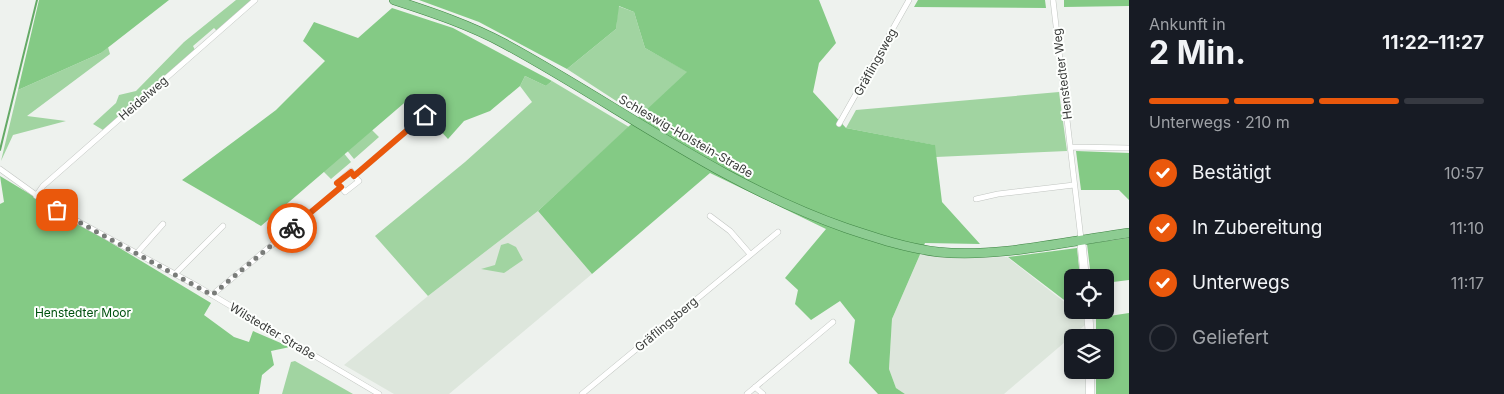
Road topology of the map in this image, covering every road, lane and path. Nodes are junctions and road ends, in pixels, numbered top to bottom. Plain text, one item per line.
1 (254, 0) edge
2 (394, 0) edge
3 (910, 0) edge
4 (1053, 0) edge
5 (425, 115) dead end
6 (839, 124) dead end
7 (1070, 147) junction
8 (1129, 148) edge
9 (0, 170) edge
10 (354, 176) junction
11 (1074, 185) junction
12 (341, 187) junction
13 (36, 196) junction
14 (976, 199) dead end
15 (710, 216) dead end
16 (163, 224) dead end
17 (223, 226) dead end
18 (778, 232) dead end
19 (1129, 233) edge
20 (1081, 239) junction
21 (137, 253) junction
22 (750, 254) junction
23 (1084, 269) edge
24 (175, 274) junction
25 (212, 295) junction
26 (833, 322) dead end
27 (1090, 379) edge
28 (755, 387) junction
29 (379, 394) edge
30 (582, 394) edge
31 (747, 394) edge
32 (763, 394) edge
33 (1090, 394) edge

1 - 13 street, Heidelweg
2 - 20 main road, Schleswig-Holstein-Straße
3 - 6 street, Gräflingsweg
4 - 7 street, Henstedter Weg
5 - 10 street
7 - 8 street
7 - 11 street, Henstedter Weg
9 - 13 street, Wilstedter Straße
10 - 12 street
10 - 12 street
11 - 14 street
11 - 20 street, Henstedter Weg
12 - 25 street
13 - 21 street, Wilstedter Straße
15 - 22 street
16 - 21 street
17 - 24 street
18 - 22 street, Gräflingsberg
19 - 20 main road, Schleswig-Holstein-Straße
20 - 23 street
21 - 24 street, Wilstedter Straße
22 - 30 street, Gräflingsberg
24 - 25 street, Wilstedter Straße
25 - 29 street, Wilstedter Straße
26 - 28 street
27 - 33 street
28 - 31 street
28 - 32 street

